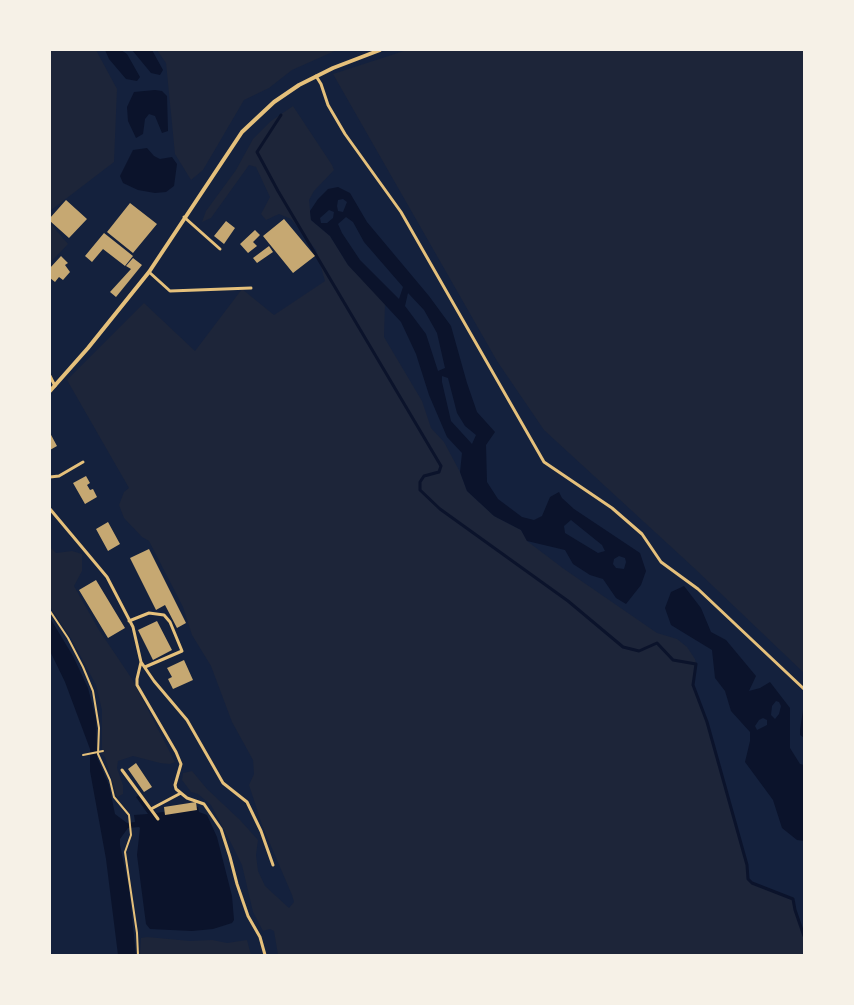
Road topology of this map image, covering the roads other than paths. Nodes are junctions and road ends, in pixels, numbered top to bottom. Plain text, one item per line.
1 (380, 50) edge
2 (368, 52) edge
3 (316, 76) junction
4 (184, 217) junction
5 (220, 249) dead end
6 (149, 272) junction
7 (251, 288) dead end
8 (50, 376) edge
9 (55, 386) junction
10 (50, 391) edge
11 (83, 462) dead end
12 (50, 477) edge
13 (50, 509) edge
14 (130, 621) junction
15 (142, 662) junction
16 (145, 667) junction
17 (804, 689) edge
18 (122, 770) dead end
19 (181, 793) junction
20 (151, 809) junction
21 (158, 819) dead end
22 (273, 865) dead end
23 (265, 955) edge

1 - 2 street
2 - 3 street
3 - 4 street
3 - 17 lane
4 - 5 lane
4 - 6 street
6 - 7 lane
6 - 9 street
8 - 9 lane
9 - 10 street
11 - 12 lane
13 - 14 lane
14 - 15 lane
14 - 16 lane
15 - 16 lane
15 - 19 lane
16 - 22 lane
18 - 20 lane
19 - 20 lane
19 - 23 lane
20 - 21 lane

